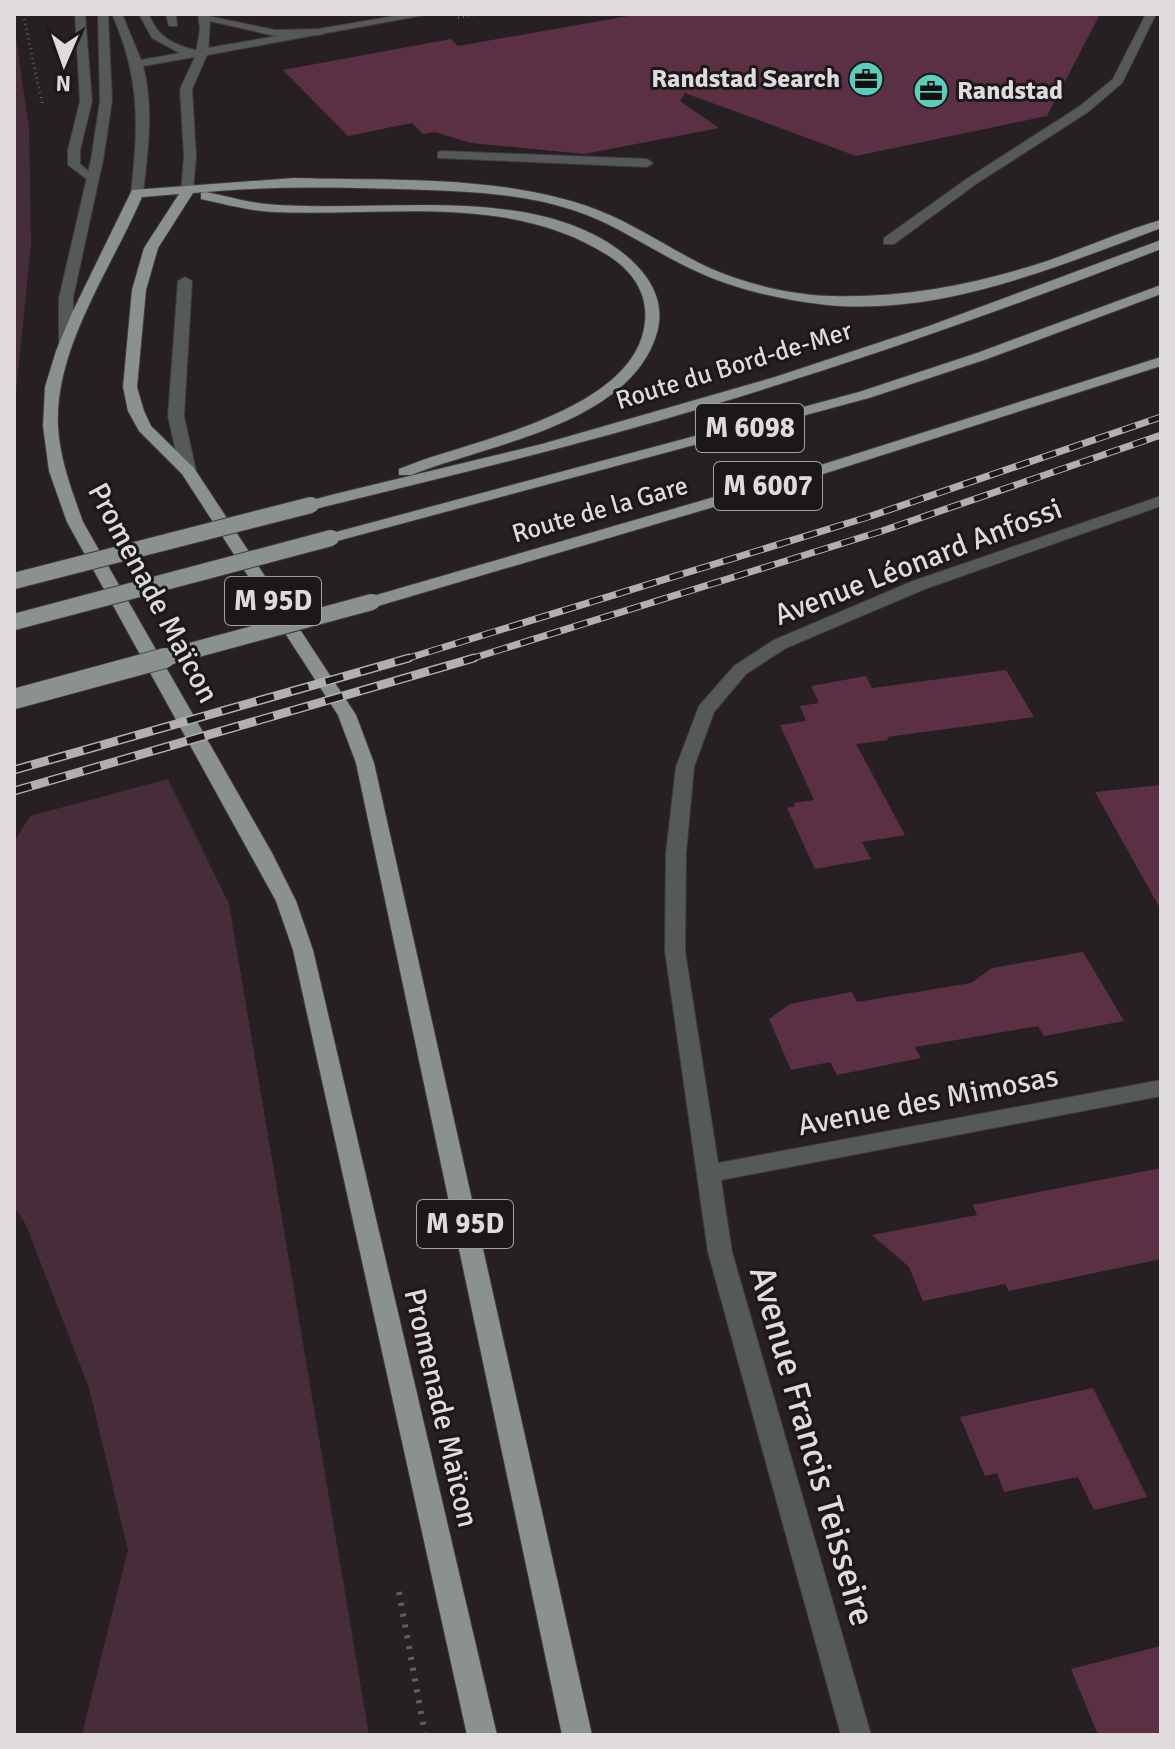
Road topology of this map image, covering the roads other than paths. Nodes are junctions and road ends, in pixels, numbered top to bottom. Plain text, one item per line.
1 (80, 14) edge
2 (103, 14) edge
3 (117, 14) edge
4 (144, 14) edge
5 (425, 14) edge
6 (1151, 14) edge
7 (203, 15) edge
8 (320, 32) junction
9 (202, 54) junction
10 (135, 64) junction
11 (442, 155) dead end
12 (647, 163) dead end
13 (92, 179) junction
14 (187, 192) junction
15 (137, 193) junction
16 (1161, 224) edge
17 (889, 241) dead end
18 (1161, 244) edge
19 (185, 281) dead end
20 (1161, 289) edge
21 (66, 343) junction
22 (1161, 361) edge
23 (188, 471) junction
24 (357, 493) junction
25 (1161, 501) edge
26 (14, 581) edge
27 (14, 622) edge
28 (14, 699) edge
29 (1161, 1088) edge
30 (707, 1174) junction
31 (482, 1735) edge
32 (577, 1735) edge
33 (856, 1735) edge

1 - 13 street
2 - 13 street
3 - 10 street
4 - 9 street
5 - 8 street
6 - 17 street
7 - 8 street
7 - 9 street
8 - 9 street
9 - 10 street
9 - 14 street
10 - 15 street
11 - 12 street
13 - 21 street
14 - 15 main road
14 - 16 main road
14 - 23 main road, Promenade Maïcon / M 95D
14 - 24 main road
15 - 21 main road, Promenade Maïcon / M 95D
18 - 24 main road, Route du Bord-de-Mer / M 6098
19 - 23 street
20 - 27 main road, Route du Bord-de-Mer / M 6098, bridge
21 - 31 main road, Promenade Maïcon / M 95D
22 - 28 main road, Route de la Gare / M 6007, bridge
23 - 32 main road, Promenade Maïcon / M 95D
24 - 26 main road, Route du Bord-de-Mer / M 6098, bridge
25 - 30 street, Avenue Léonard Anfossi
29 - 30 street, Avenue des Mimosas
30 - 33 street, Avenue Francis Teisseire

